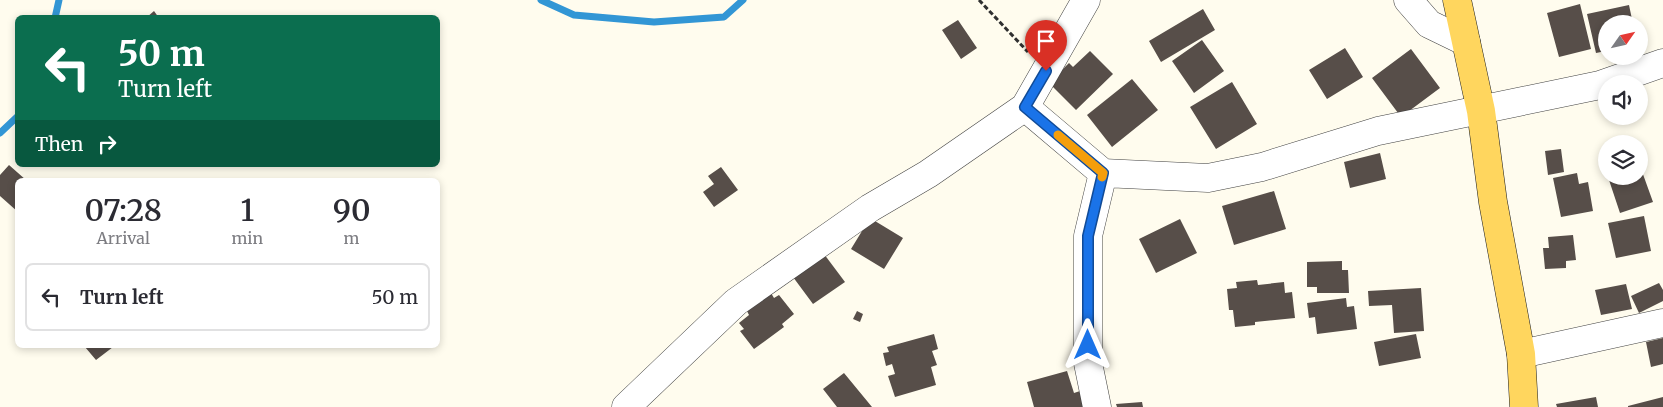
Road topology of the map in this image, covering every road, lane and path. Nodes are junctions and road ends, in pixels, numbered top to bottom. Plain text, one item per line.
1 (979, 0) edge
2 (1086, 0) edge
3 (1408, 0) edge
4 (1457, 0) edge
5 (1466, 42) junction
6 (1663, 63) edge
7 (1046, 71) junction
8 (1025, 107) junction
9 (1481, 111) junction
10 (1103, 173) junction
11 (1663, 323) edge
12 (1521, 354) junction
13 (626, 407) edge
14 (1097, 407) edge
15 (1524, 407) edge

1 - 7 path
2 - 7 street
3 - 5 street
4 - 5 main road
5 - 9 main road
6 - 9 street
7 - 8 street
8 - 10 street
8 - 13 street
9 - 10 street
9 - 12 main road
10 - 14 street
11 - 12 street
12 - 15 main road

